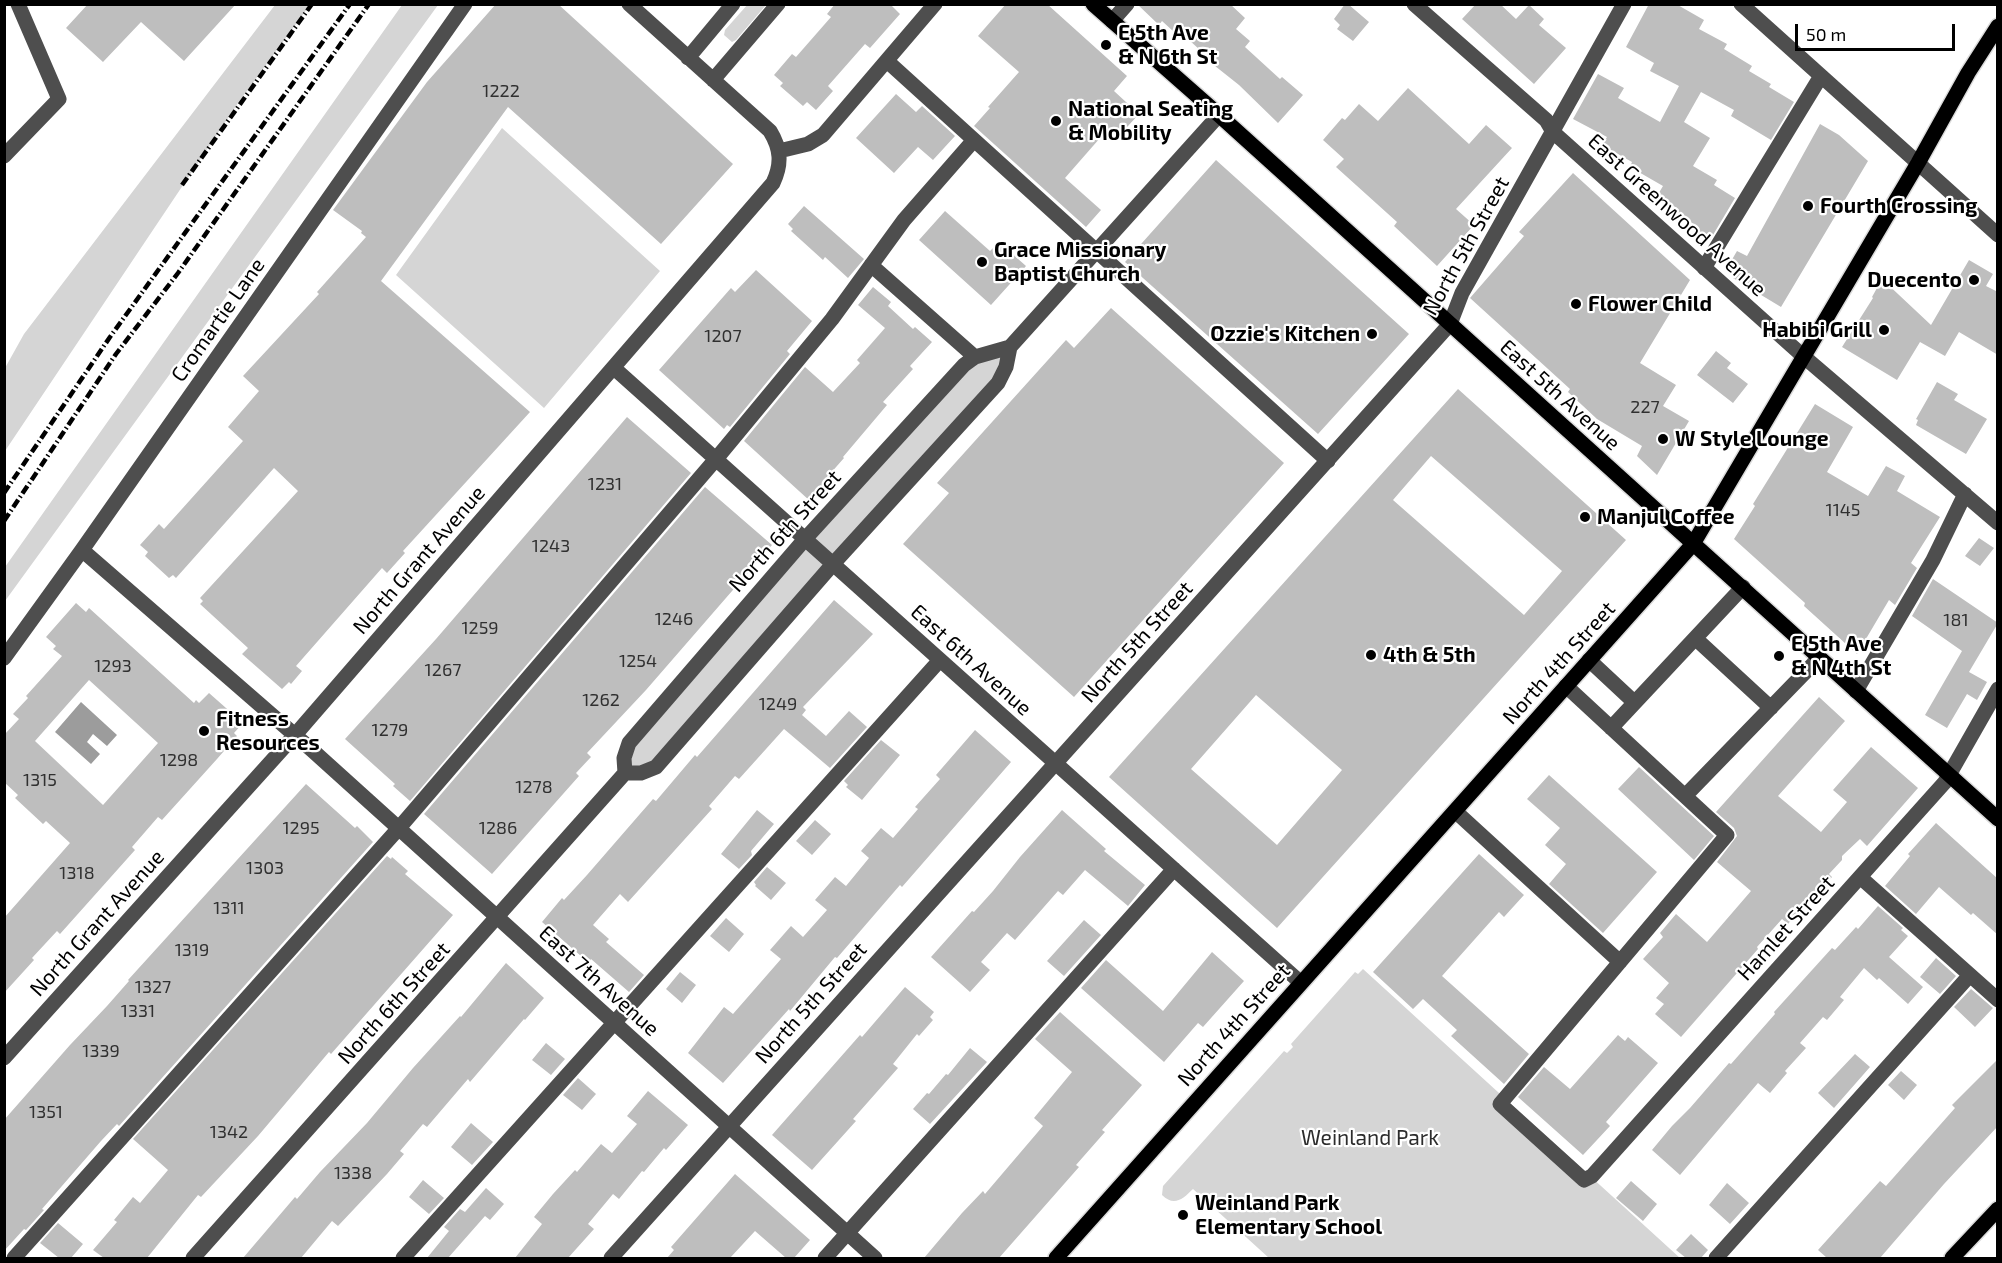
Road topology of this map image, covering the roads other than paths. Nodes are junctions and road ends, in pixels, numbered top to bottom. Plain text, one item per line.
1 (18, 4) edge
2 (465, 4) edge
3 (629, 4) edge
4 (734, 4) edge
5 (778, 4) edge
6 (935, 4) edge
7 (1093, 4) edge
8 (1127, 4) edge
9 (1414, 4) edge
10 (1624, 4) edge
11 (1742, 4) edge
12 (1112, 21) junction
13 (1998, 26) edge
14 (688, 58) junction
15 (887, 61) junction
16 (1821, 76) junction
17 (713, 81) junction
18 (1219, 115) junction
19 (1553, 132) junction
20 (974, 140) junction
21 (779, 151) junction
22 (4, 156) edge
23 (1918, 163) junction
24 (1998, 235) edge
25 (1096, 251) junction
26 (871, 265) junction
27 (1704, 268) junction
28 (1450, 324) junction
29 (1010, 347) junction
30 (975, 357) junction
31 (1803, 357) junction
32 (614, 368) junction
33 (716, 459) junction
34 (1328, 461) junction
35 (1965, 494) junction
36 (1998, 523) edge
37 (805, 539) junction
38 (1693, 544) junction
39 (82, 550) junction
40 (832, 564) junction
41 (1743, 587) junction
42 (1695, 638) junction
43 (4, 658) edge
44 (1820, 658) junction
45 (940, 660) junction
46 (1589, 660) junction
47 (1566, 686) junction
48 (1998, 689) edge
49 (1856, 691) junction
50 (1635, 702) junction
51 (1771, 708) junction
52 (1611, 728) junction
53 (295, 735) junction
54 (1056, 764) junction
55 (625, 773) junction
56 (1950, 775) junction
57 (1685, 796) junction
58 (1455, 811) junction
59 (1998, 819) edge
60 (399, 828) junction
61 (1174, 869) junction
62 (1860, 877) junction
63 (498, 918) junction
64 (1620, 962) junction
65 (1970, 975) junction
66 (1300, 982) junction
67 (1998, 1000) edge
68 (614, 1023) junction
69 (4, 1058) edge
70 (729, 1126) junction
71 (1998, 1209) edge
72 (847, 1233) junction
73 (14, 1258) edge
74 (193, 1258) edge
75 (403, 1258) edge
76 (611, 1258) edge
77 (825, 1258) edge
78 (875, 1258) edge
79 (1056, 1258) edge
80 (1716, 1258) edge
81 (1952, 1258) edge

1 - 22 street
2 - 39 street, Cromartie Lane
3 - 14 street
4 - 14 street
5 - 17 street
6 - 15 street
7 - 12 main road, East 5th Avenue
8 - 12 street
9 - 19 street, East Greenwood Avenue
10 - 19 street, North 5th Street
11 - 16 street
12 - 18 main road, East 5th Avenue
13 - 23 main road, North 4th Street
14 - 17 street
15 - 20 street
15 - 21 street
16 - 23 street
16 - 27 street
17 - 21 street
18 - 25 street
18 - 28 main road, East 5th Avenue
19 - 27 street, East Greenwood Avenue
19 - 28 street, North 5th Street
20 - 25 street
20 - 26 street
21 - 32 street, North Grant Avenue
23 - 24 street
23 - 31 main road, North 4th Street
25 - 29 street
25 - 34 street
26 - 30 street
26 - 33 street
27 - 31 street, East Greenwood Avenue
28 - 34 street, North 5th Street
28 - 38 main road, East 5th Avenue
29 - 30 street, North 6th Street
29 - 40 street
30 - 37 street, North 6th Street
31 - 35 street, East Greenwood Avenue
31 - 38 main road, North 4th Street
32 - 33 street, East 6th Avenue
32 - 53 street, North Grant Avenue
33 - 37 street, East 6th Avenue
33 - 60 street
34 - 54 street, North 5th Street
35 - 36 street, East Greenwood Avenue
35 - 49 street
37 - 40 street, East 6th Avenue
37 - 55 street, North 6th Street
38 - 41 main road, East 5th Avenue
38 - 46 main road, North 4th Street
39 - 43 street, Cromartie Lane
39 - 53 street, East 7th Avenue
40 - 45 street, East 6th Avenue
40 - 55 street
41 - 42 street
41 - 44 main road, East 5th Avenue
42 - 50 street
42 - 51 street
44 - 49 main road, East 5th Avenue
44 - 51 street
45 - 54 street, East 6th Avenue
45 - 68 street
46 - 47 main road, North 4th Street
46 - 50 street
47 - 52 street
47 - 58 main road, North 4th Street
48 - 56 street, Hamlet Street
49 - 56 main road, East 5th Avenue
50 - 52 street
51 - 57 street
52 - 57 street
53 - 60 street, East 7th Avenue
53 - 69 street, North Grant Avenue
54 - 61 street, East 6th Avenue
54 - 70 street, North 5th Street
55 - 63 street, North 6th Street
56 - 59 main road, East 5th Avenue
56 - 62 street, Hamlet Street
57 - 64 street
58 - 64 street
58 - 66 main road, North 4th Street
60 - 63 street, East 7th Avenue
60 - 73 street
61 - 66 street, East 6th Avenue
61 - 72 street
62 - 64 street, Hamlet Street
62 - 65 street
63 - 68 street, East 7th Avenue
63 - 74 street, North 6th Street
65 - 67 street
65 - 80 street
66 - 79 main road, North 4th Street
68 - 70 street, East 7th Avenue
68 - 75 street
70 - 72 street, East 7th Avenue
70 - 76 street, North 5th Street
71 - 81 main road
72 - 77 street
72 - 78 street, East 7th Avenue

